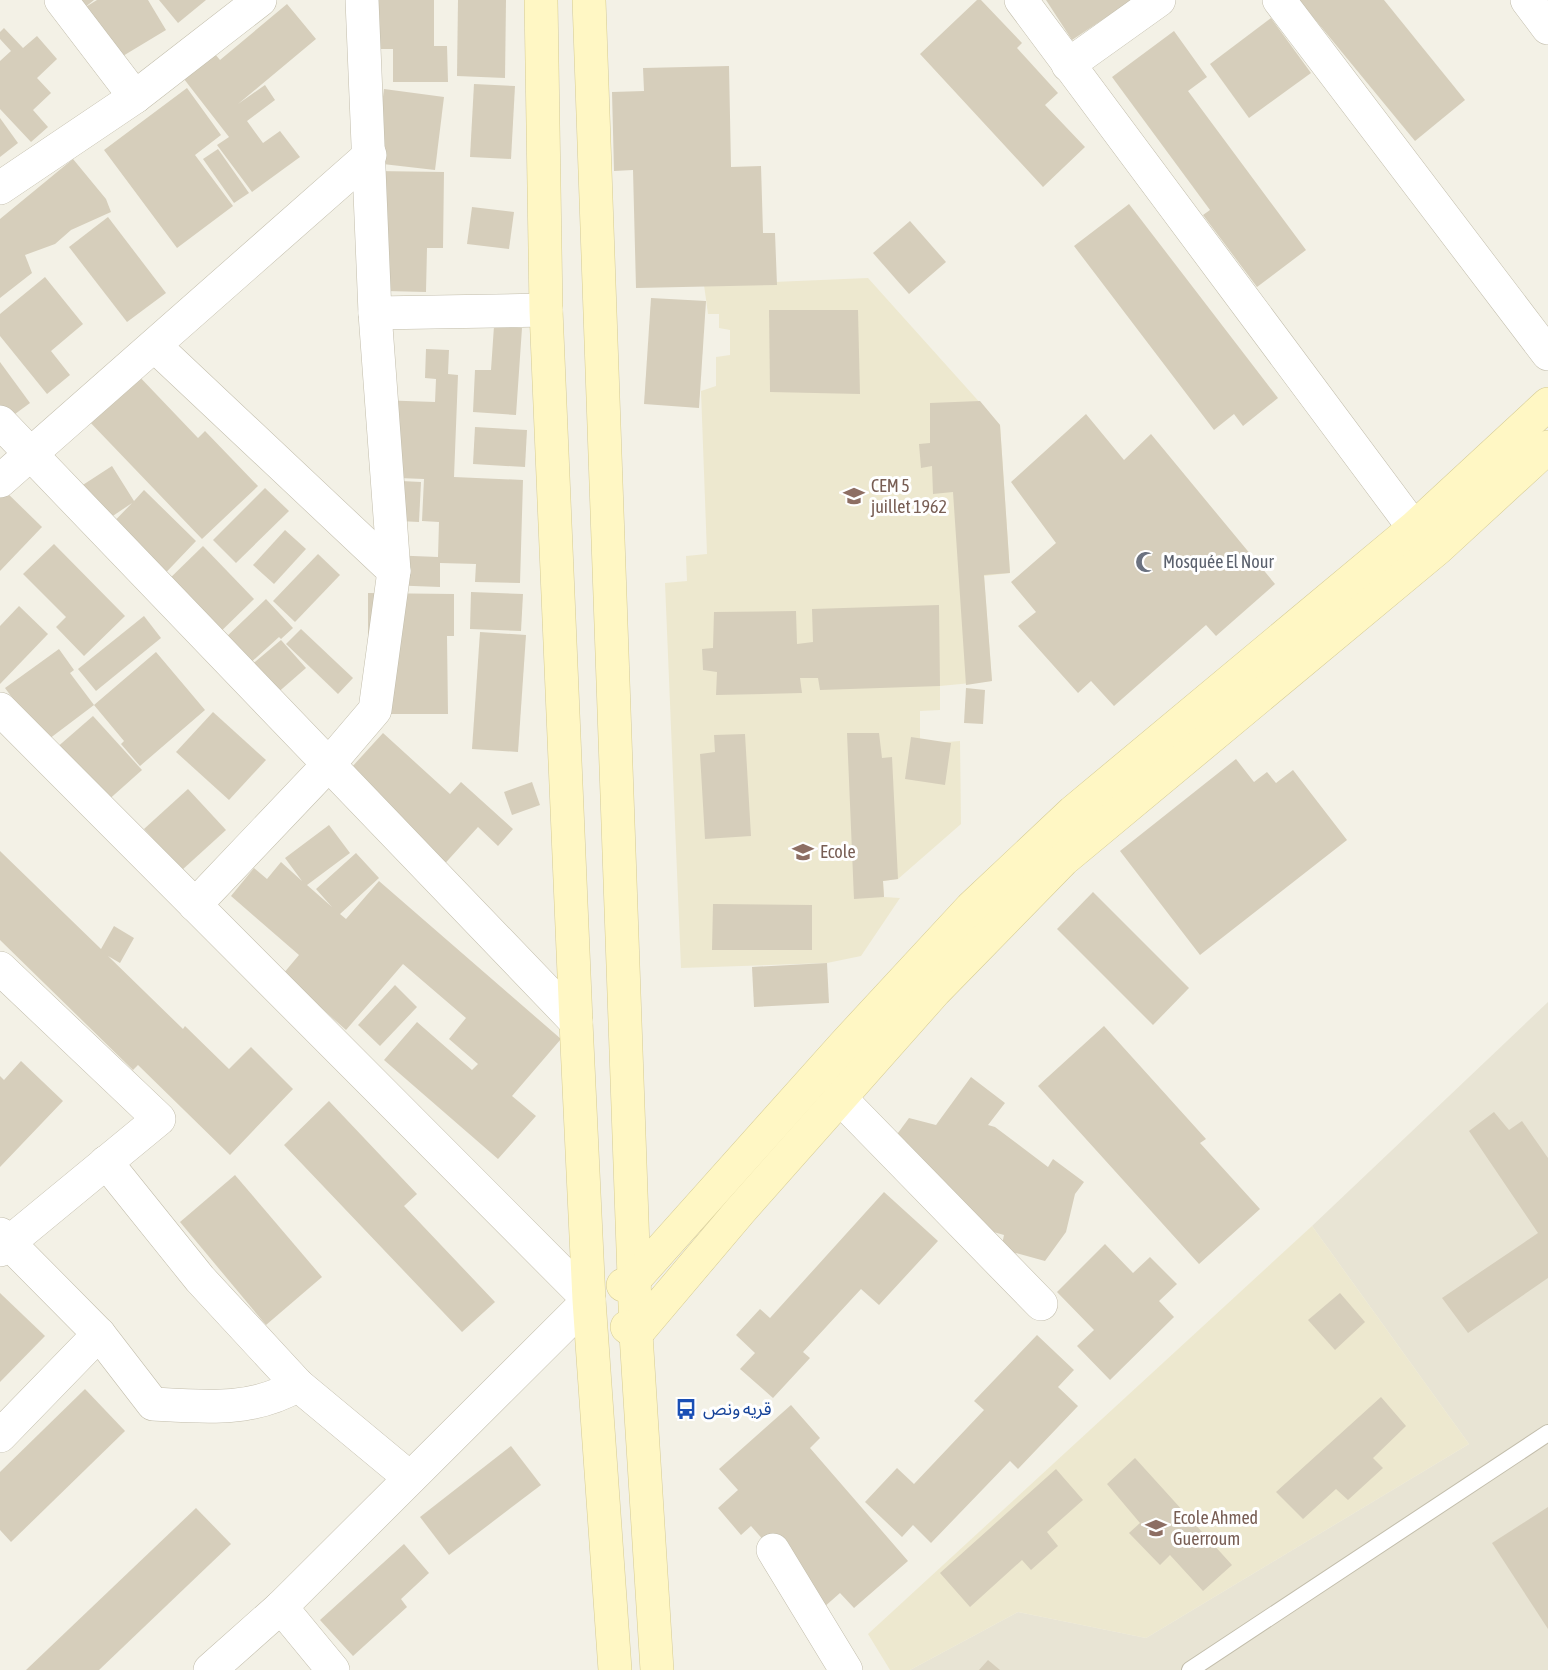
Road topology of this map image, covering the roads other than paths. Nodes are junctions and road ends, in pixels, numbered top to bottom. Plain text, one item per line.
1 (61, 0) edge
2 (260, 0) edge
3 (362, 0) edge
4 (541, 0) edge
5 (589, 0) edge
6 (1021, 0) edge
7 (1160, 0) edge
8 (1279, 0) edge
9 (1527, 0) edge
10 (1548, 28) edge
11 (1068, 64) junction
12 (135, 97) junction
13 (370, 154) junction
14 (0, 188) edge
15 (546, 310) junction
16 (375, 313) junction
17 (154, 346) junction
18 (1548, 354) edge
19 (1548, 404) edge
20 (0, 423) edge
21 (1548, 447) edge
22 (31, 455) junction
23 (0, 481) edge
24 (1414, 528) junction
25 (394, 571) junction
26 (0, 709) edge
27 (328, 765) junction
28 (195, 904) junction
29 (0, 968) edge
30 (576, 1022) junction
31 (840, 1098) junction
32 (106, 1162) junction
33 (3, 1242) edge
34 (634, 1280) junction
35 (589, 1300) junction
36 (1041, 1304) dead end
37 (99, 1334) junction
38 (636, 1334) junction
39 (298, 1385) junction
40 (1548, 1433) edge
41 (0, 1436) edge
42 (410, 1478) junction
43 (773, 1550) dead end
44 (281, 1607) junction
45 (210, 1670) edge
46 (333, 1670) edge
47 (615, 1670) edge
48 (657, 1670) edge
49 (846, 1670) edge
50 (1190, 1670) edge

1 - 12 street
2 - 12 street
3 - 13 street
4 - 15 street
5 - 34 street
6 - 11 street
7 - 11 street
8 - 18 street
9 - 10 street
11 - 24 street
12 - 14 street
13 - 16 street
13 - 17 street
15 - 16 street
15 - 30 street
16 - 25 street
17 - 22 street
17 - 25 street
19 - 24 street
20 - 22 street
21 - 31 street
22 - 23 street
22 - 27 street
24 - 34 street
25 - 27 street
26 - 28 street
27 - 28 street
27 - 30 street
28 - 35 street
29 - 32 street
30 - 35 street
31 - 36 street
31 - 38 street
32 - 33 street
32 - 39 street
33 - 37 street
34 - 35 street
34 - 38 street
35 - 38 street
35 - 42 street
35 - 47 street
37 - 39 street
37 - 41 street
38 - 48 street
39 - 42 street
40 - 50 lane
42 - 44 street
43 - 49 street
44 - 45 street
44 - 46 street

